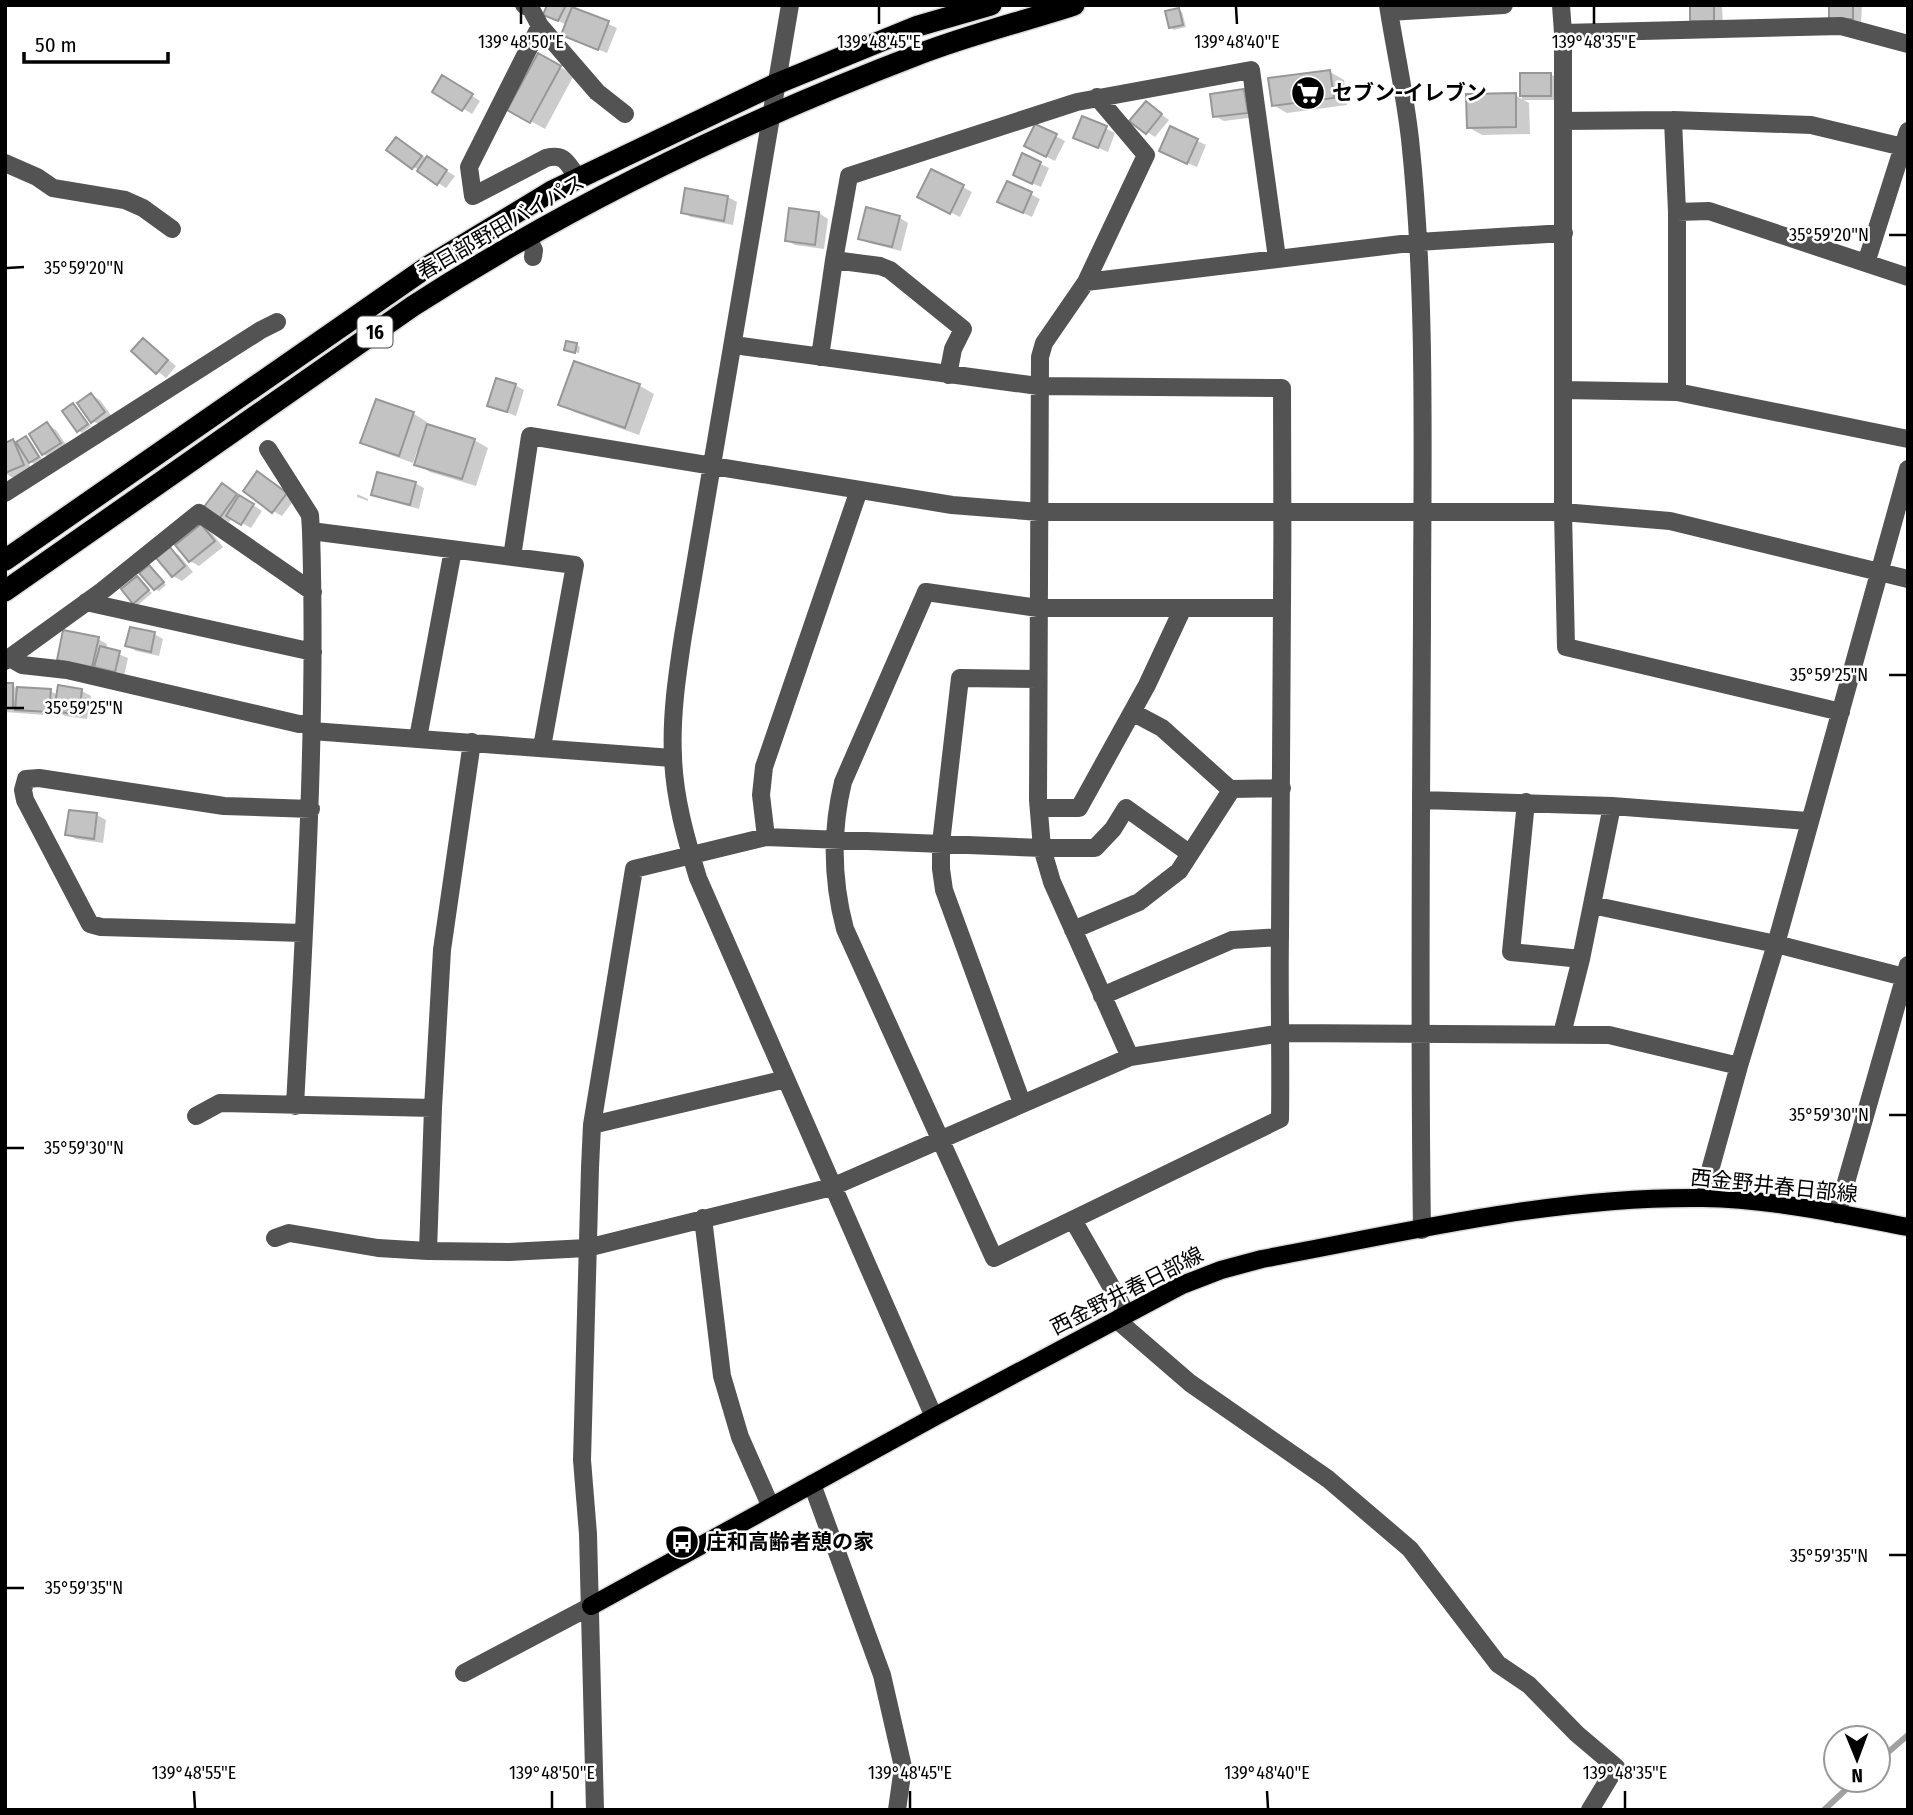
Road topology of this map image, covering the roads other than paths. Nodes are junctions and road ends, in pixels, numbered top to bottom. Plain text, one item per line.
1 (524, 5) edge
2 (790, 5) edge
3 (991, 5) edge
4 (1074, 5) edge
5 (1504, 5) edge
6 (1560, 5) edge
7 (1389, 9) edge
8 (540, 26) junction
9 (1563, 33) junction
10 (1908, 44) edge
11 (776, 84) junction
12 (1097, 97) junction
13 (625, 114) dead end
14 (771, 116) junction
15 (1673, 120) junction
16 (1563, 121) junction
17 (1905, 139) edge
18 (5, 163) edge
19 (578, 178) junction
20 (1677, 212) junction
21 (172, 229) dead end
22 (1564, 233) junction
23 (1418, 242) junction
24 (1277, 258) junction
25 (834, 260) junction
26 (1866, 263) junction
27 (1908, 277) edge
28 (1086, 282) junction
29 (277, 322) dead end
30 (734, 345) junction
31 (820, 357) junction
32 (948, 375) junction
33 (1038, 386) junction
34 (1563, 390) junction
35 (1677, 392) junction
36 (1908, 439) edge
37 (268, 449) dead end
38 (712, 466) junction
39 (1908, 469) edge
40 (859, 490) junction
41 (5, 493) edge
42 (1282, 511) junction
43 (1422, 511) junction
44 (1039, 512) junction
45 (1563, 512) junction
46 (311, 531) junction
47 (453, 550) junction
48 (512, 558) junction
49 (5, 560) edge
50 (1878, 571) junction
51 (1908, 579) edge
52 (5, 591) edge
53 (313, 592) junction
54 (86, 602) junction
55 (1038, 608) junction
56 (1183, 608) junction
57 (1282, 608) junction
58 (313, 652) junction
59 (8, 660) edge
60 (1038, 679) junction
61 (1132, 712) junction
62 (1841, 712) junction
63 (312, 728) junction
64 (418, 738) junction
65 (472, 742) junction
66 (542, 747) junction
67 (673, 758) junction
68 (1282, 788) junction
69 (1231, 790) junction
70 (1422, 800) junction
71 (1526, 802) junction
72 (1612, 806) junction
73 (1039, 808) junction
74 (311, 810) junction
75 (1808, 821) junction
76 (766, 837) junction
77 (834, 838) junction
78 (941, 843) junction
79 (1042, 848) junction
80 (1189, 853) junction
81 (691, 855) junction
82 (1592, 905) junction
83 (1073, 930) junction
84 (303, 933) junction
85 (1280, 937) junction
86 (1776, 944) junction
87 (1581, 959) junction
88 (1907, 975) edge
89 (1102, 996) junction
90 (1419, 1032) junction
91 (1282, 1033) junction
92 (1562, 1034) junction
93 (1129, 1057) junction
94 (1739, 1066) junction
95 (786, 1079) junction
96 (1022, 1103) junction
97 (295, 1106) junction
98 (433, 1108) junction
99 (195, 1116) dead end
100 (592, 1125) junction
101 (942, 1141) junction
102 (832, 1187) junction
103 (1705, 1198) junction
104 (1838, 1214) junction
105 (703, 1219) junction
106 (1073, 1220) junction
107 (1908, 1227) edge
108 (1422, 1230) junction
109 (275, 1238) dead end
110 (587, 1248) junction
111 (428, 1251) junction
112 (1122, 1317) junction
113 (934, 1417) junction
114 (812, 1484) junction
115 (771, 1507) junction
116 (591, 1606) junction
117 (464, 1673) dead end
118 (595, 1810) edge
119 (897, 1810) edge
120 (1590, 1810) edge

1 - 8 street
2 - 11 street
3 - 11 highway, 春日部野田バイパス / 16
4 - 14 highway, 春日部野田バイパス / 16
5 - 7 street
6 - 9 street
7 - 23 street
8 - 13 street
8 - 19 street
9 - 10 street
9 - 16 street
11 - 14 street
11 - 19 highway, 春日部野田バイパス / 16
12 - 24 street
12 - 25 street
12 - 28 street
14 - 30 street
14 - 52 highway, 春日部野田バイパス / 16
15 - 16 street
15 - 17 street
15 - 20 street
16 - 22 street
17 - 26 street
18 - 21 street
19 - 49 highway, 春日部野田バイパス / 16
20 - 26 street
20 - 35 street
22 - 23 street
22 - 34 street
23 - 24 street
23 - 43 street
24 - 28 street
25 - 31 street
25 - 32 street
26 - 27 street
28 - 33 street
29 - 41 street
30 - 31 street
30 - 38 street
31 - 32 street
32 - 33 street
33 - 42 street
33 - 44 street
34 - 35 street
34 - 45 street
35 - 36 street
37 - 46 street
38 - 40 street
38 - 48 street
38 - 67 street
39 - 50 street
40 - 44 street
40 - 76 street
42 - 43 street
42 - 44 street
42 - 57 street
43 - 45 street
43 - 70 street
44 - 55 street
45 - 50 street
45 - 62 street
46 - 47 street
46 - 53 street
47 - 48 street
47 - 64 street
48 - 66 street
50 - 51 street
50 - 62 street
53 - 54 street
53 - 58 street
54 - 58 street
54 - 59 street
55 - 56 street
55 - 60 street
55 - 77 street
56 - 57 street
56 - 61 street
57 - 68 street
58 - 63 street
59 - 63 street
60 - 73 street
60 - 78 street
61 - 69 street
61 - 73 street
62 - 75 street
63 - 64 street
63 - 74 street
64 - 65 street
65 - 66 street
65 - 98 street
66 - 67 street
67 - 81 street
68 - 69 street
68 - 85 street
69 - 80 street
70 - 71 street
70 - 90 street
71 - 72 street
71 - 87 street
72 - 75 street
72 - 82 street
73 - 79 street
74 - 84 street
74 - 84 street
75 - 86 street
76 - 77 street
76 - 81 street
77 - 78 street
77 - 101 street
78 - 79 street
78 - 96 street
79 - 80 street
79 - 83 street
80 - 83 street
81 - 95 street
81 - 100 street
82 - 86 street
82 - 87 street
83 - 89 street
84 - 97 street
85 - 89 street
85 - 91 street
86 - 88 street
86 - 94 street
87 - 92 street
88 - 104 street
89 - 93 street
90 - 91 street
90 - 92 street
90 - 108 street
91 - 93 street
91 - 106 street
92 - 94 street
93 - 96 street
94 - 103 street
95 - 100 street
95 - 102 street
96 - 101 street
97 - 98 street
97 - 99 street
98 - 111 street
100 - 110 street
101 - 102 street
101 - 106 street
102 - 105 street
102 - 113 street
103 - 104 main road, 西金野井春日部線
103 - 108 main road, 西金野井春日部線
104 - 107 main road, 西金野井春日部線
105 - 110 street
105 - 115 street
106 - 112 street
108 - 112 main road, 西金野井春日部線
109 - 111 street
110 - 111 street
110 - 116 street
112 - 113 main road, 西金野井春日部線
112 - 120 street
113 - 114 main road, 西金野井春日部線
114 - 115 main road, 西金野井春日部線
114 - 119 street
115 - 116 main road, 西金野井春日部線
116 - 117 street
116 - 118 street

